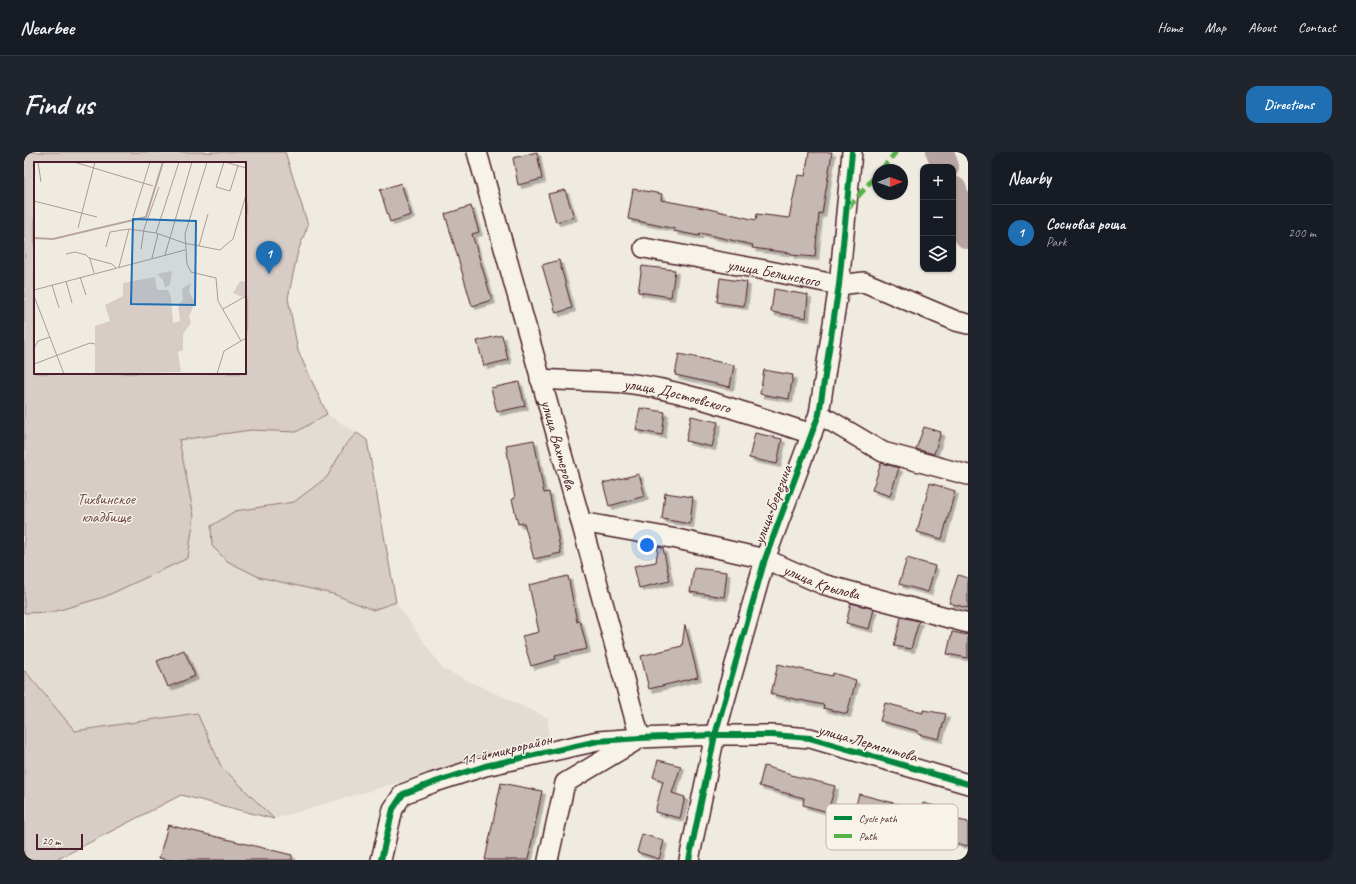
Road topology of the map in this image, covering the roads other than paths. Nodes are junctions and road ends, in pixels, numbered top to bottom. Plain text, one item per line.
1 (477, 152) edge
2 (852, 152) edge
3 (644, 248) dead end
4 (839, 285) junction
5 (968, 324) edge
6 (540, 379) junction
7 (819, 414) junction
8 (812, 434) junction
9 (968, 475) edge
10 (581, 522) junction
11 (765, 559) junction
12 (968, 624) edge
13 (715, 735) junction
14 (640, 738) junction
15 (968, 784) edge
16 (382, 860) edge
17 (548, 860) edge
18 (689, 860) edge

1 - 6 street, улица Вахтерова
2 - 4 street, улица Березина
3 - 4 street, улица Белинского
4 - 5 street, улица Белинского
4 - 7 street, улица Березина
6 - 8 street, улица Достоевского
6 - 10 street, улица Вахтерова
7 - 8 street, улица Березина
7 - 9 street
8 - 11 street, улица Березина
10 - 11 street, улица Крылова
10 - 14 street, улица Вахтерова
11 - 12 street, улица Крылова
11 - 13 street, улица Березина
13 - 14 street, улица Лермонтова
13 - 15 street, улица Лермонтова
13 - 18 street, улица Березина
14 - 16 street, 11-й микрорайон
14 - 17 street

